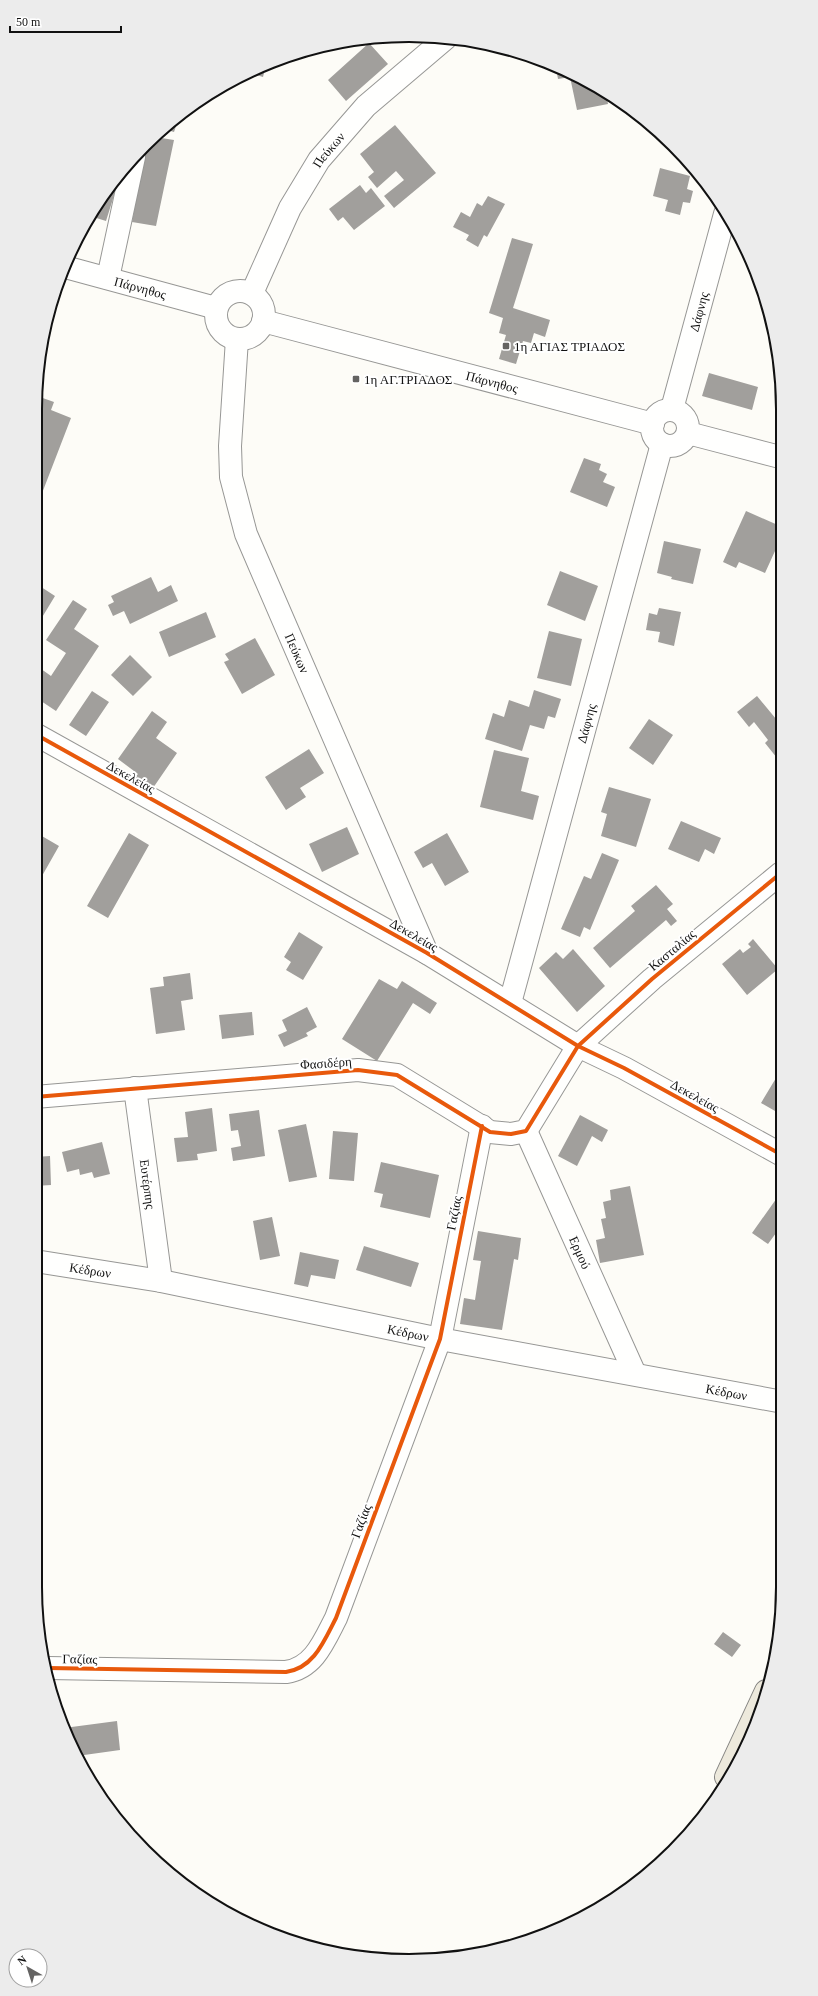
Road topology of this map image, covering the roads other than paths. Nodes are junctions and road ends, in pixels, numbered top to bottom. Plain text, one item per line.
1 (436, 43) edge
2 (131, 169) edge
3 (723, 220) edge
4 (70, 268) edge
5 (108, 278) junction
6 (252, 294) junction
7 (216, 308) junction
8 (263, 321) junction
9 (237, 340) junction
10 (672, 409) junction
11 (688, 433) junction
12 (657, 434) junction
13 (776, 456) edge
14 (42, 738) edge
15 (776, 877) edge
16 (427, 953) junction
17 (510, 1004) junction
18 (578, 1046) junction
19 (135, 1088) junction
20 (42, 1096) edge
21 (482, 1126) junction
22 (526, 1130) junction
23 (776, 1152) edge
24 (42, 1262) edge
25 (160, 1281) junction
26 (440, 1339) junction
27 (635, 1374) junction
28 (776, 1401) edge
29 (51, 1668) edge

1 - 6 street, Πεύκων
2 - 5 street
3 - 10 street, Δάφνης
4 - 5 street, Πάρνηθος
5 - 7 street, Πάρνηθος
6 - 7 street
6 - 8 street
7 - 9 street
8 - 9 street
8 - 12 street, Πάρνηθος
9 - 16 street, Πεύκων
10 - 11 street
10 - 12 street
11 - 12 street
11 - 13 street
12 - 17 street, Δάφνης
14 - 16 street, Δεκελείας
15 - 18 street, Κασταλίας
16 - 17 street, Δεκελείας
17 - 18 street, Δεκελείας
18 - 22 street
18 - 23 street, Δεκελείας
19 - 20 street, Φασιδέρη
19 - 21 street, Φασιδέρη
19 - 25 street, Ευτέρπης
21 - 22 street, Φασιδέρη
21 - 26 street, Γαζίας
22 - 27 street, Ερμού
24 - 25 street, Κέδρων
25 - 26 street, Κέδρων
26 - 27 street, Κέδρων
26 - 29 street, Γαζίας
27 - 28 street, Κέδρων

